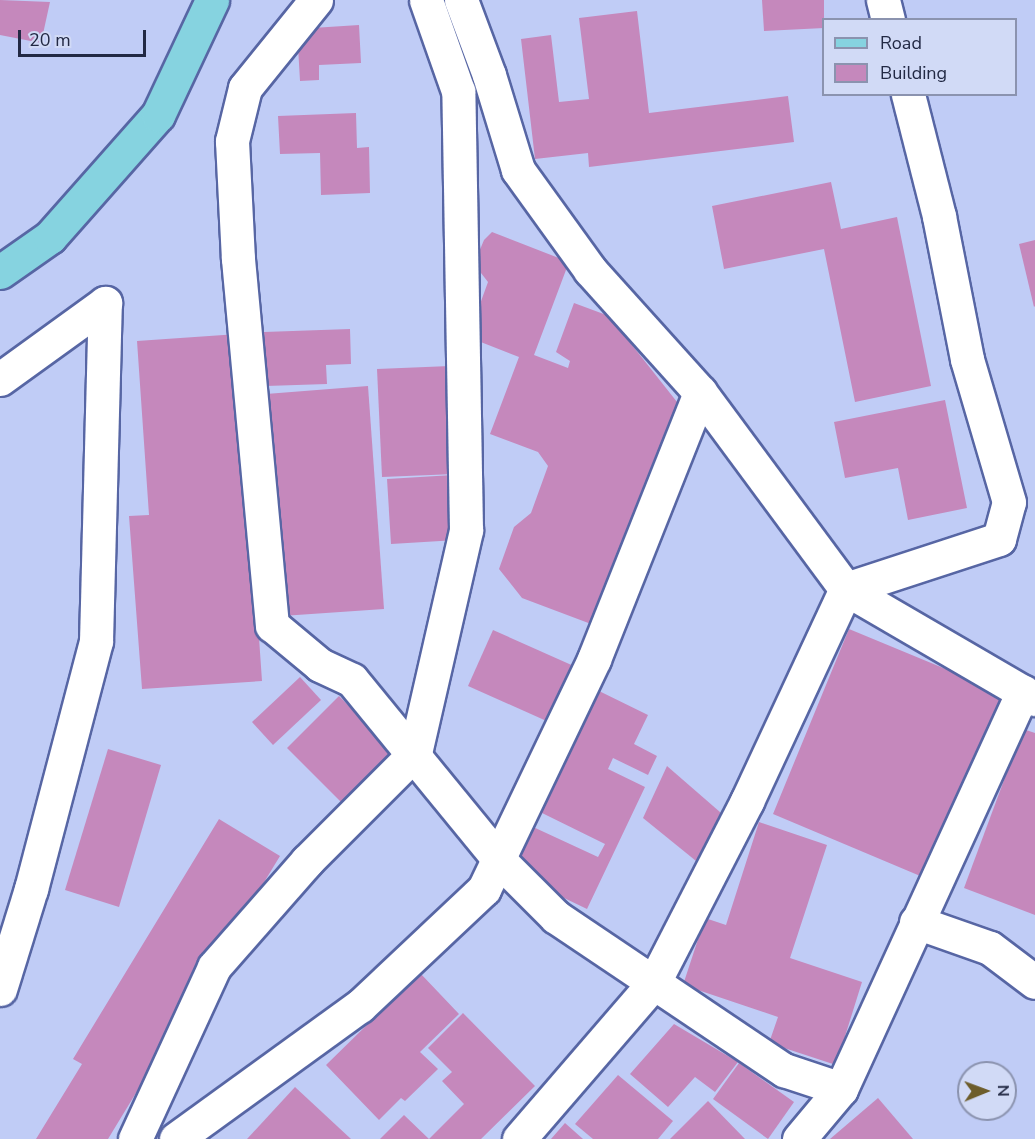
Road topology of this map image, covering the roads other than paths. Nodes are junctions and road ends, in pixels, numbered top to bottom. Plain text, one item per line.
1 (212, 0) edge
2 (316, 0) edge
3 (426, 0) edge
4 (461, 0) edge
5 (884, 0) edge
6 (888, 18) edge
7 (909, 96) edge
8 (0, 272) edge
9 (0, 379) edge
10 (700, 392) junction
11 (846, 588) junction
12 (1029, 695) edge
13 (415, 753) junction
14 (500, 861) junction
15 (916, 922) junction
16 (1035, 982) edge
17 (653, 984) junction
18 (0, 989) edge
19 (841, 1089) junction
20 (135, 1139) edge
21 (176, 1139) edge
22 (519, 1139) edge
23 (800, 1139) edge

1 - 8 main road
2 - 13 street
3 - 13 street
4 - 10 street
5 - 6 street
7 - 11 street
9 - 18 street
10 - 11 street
10 - 14 street
11 - 12 street
11 - 17 street
12 - 15 street
13 - 14 street
13 - 20 street
14 - 17 street
14 - 21 street
15 - 16 street
15 - 19 street
17 - 19 street
17 - 22 street
19 - 23 street

